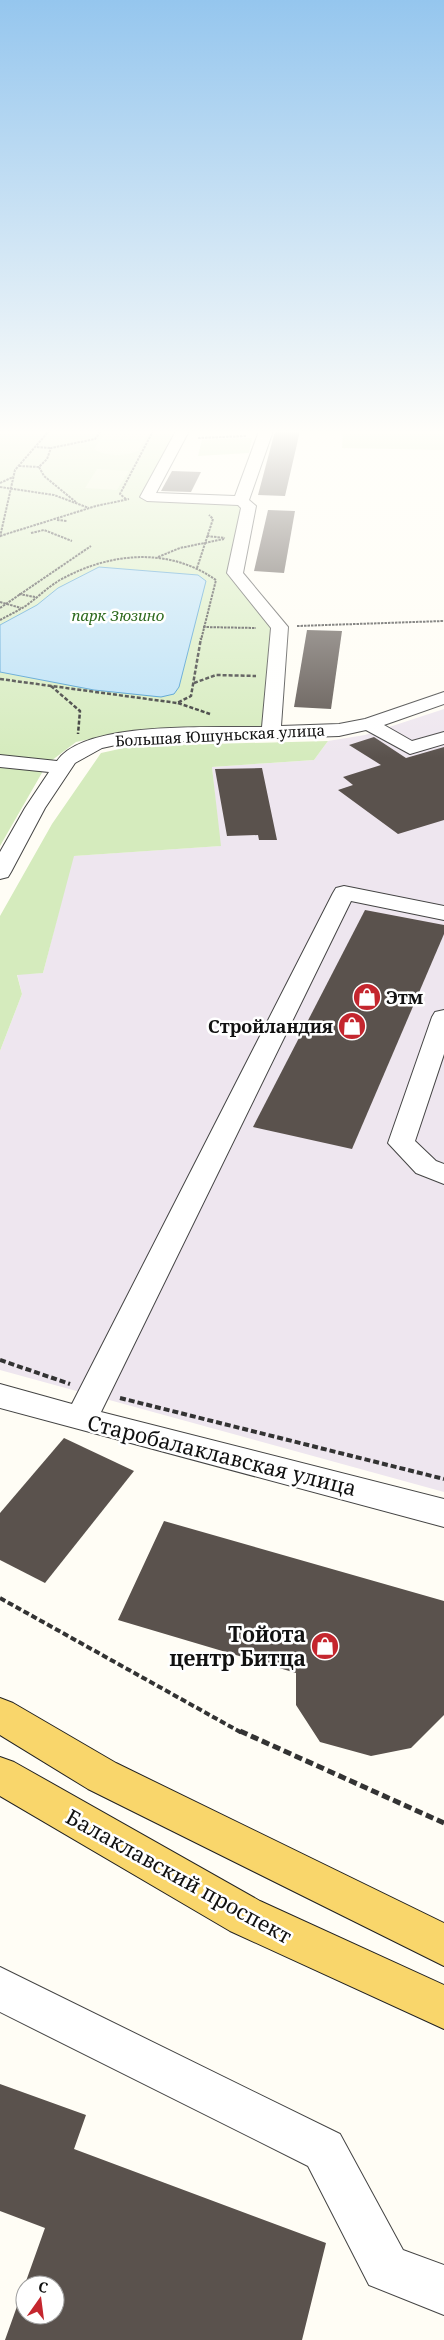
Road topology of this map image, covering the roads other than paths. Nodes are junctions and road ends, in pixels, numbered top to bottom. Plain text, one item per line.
1 (242, 540) edge
2 (444, 698) edge
3 (369, 724) junction
4 (271, 732) junction
5 (444, 738) edge
6 (0, 762) edge
7 (62, 768) junction
8 (0, 872) edge
9 (444, 913) edge
10 (444, 1017) edge
11 (444, 1175) edge
12 (0, 1396) edge
13 (88, 1406) junction
14 (444, 1513) edge
15 (0, 1715) edge
16 (0, 1775) edge
17 (444, 1945) edge
18 (0, 1989) edge
19 (444, 2007) edge
20 (444, 2290) edge

1 - 4 street
2 - 3 street, Большая Юшуньская улица
3 - 4 street, Большая Юшуньская улица
3 - 5 street
4 - 7 street, Большая Юшуньская улица
6 - 7 street
7 - 8 street, Большая Юшуньская улица
9 - 13 street
10 - 11 street
12 - 13 street, Старобалаклавская улица
13 - 14 street, Старобалаклавская улица
15 - 17 main road
16 - 19 main road, Балаклавский проспект
18 - 20 street

